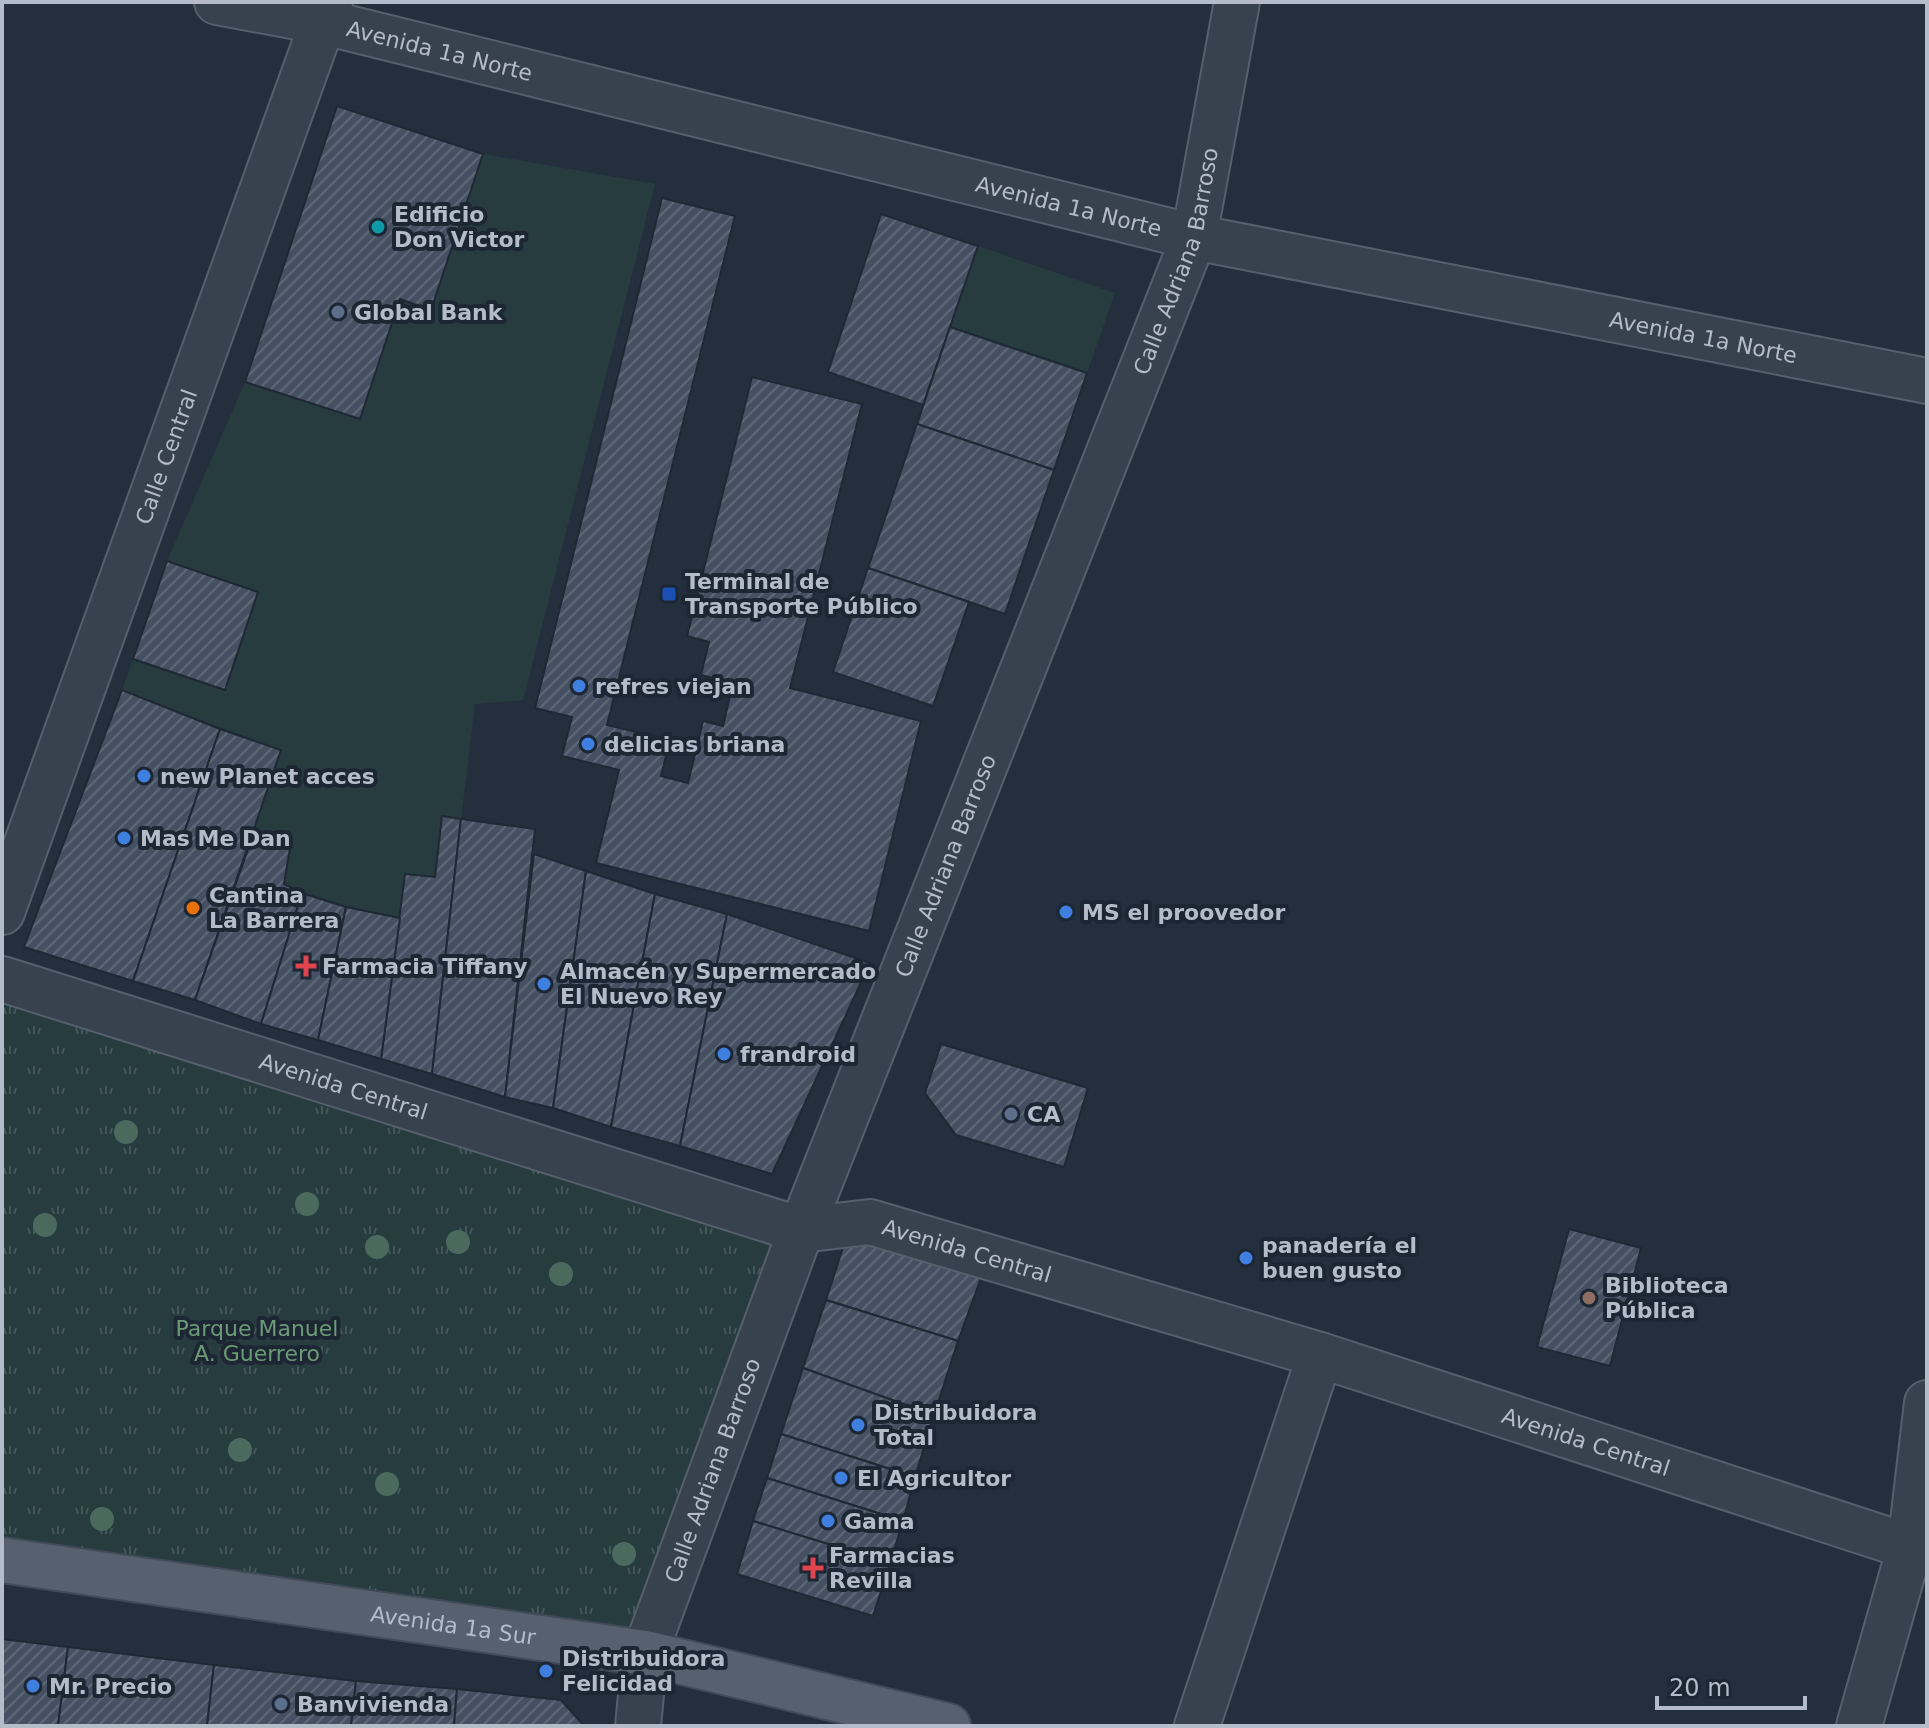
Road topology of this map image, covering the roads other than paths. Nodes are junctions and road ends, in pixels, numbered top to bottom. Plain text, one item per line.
1 (217, 2) edge
2 (1237, 2) edge
3 (327, 12) edge
4 (1194, 237) junction
5 (1927, 381) edge
6 (2, 912) edge
7 (2, 979) edge
8 (801, 1230) junction
9 (1320, 1355) junction
10 (1927, 1403) edge
11 (1918, 1549) edge
12 (2, 1560) edge
13 (645, 1653) junction
14 (638, 1726) edge
15 (948, 1726) edge
16 (1197, 1726) edge
17 (1859, 1726) edge

1 - 3 street, Avenida 1a Norte
2 - 4 street, Calle Adriana Barroso
3 - 4 street, Avenida 1a Norte
3 - 6 street, Calle Central
4 - 5 street, Avenida 1a Norte
4 - 8 street, Calle Adriana Barroso
7 - 8 street, Avenida Central
8 - 9 street, Avenida Central
8 - 13 street, Calle Adriana Barroso
9 - 11 street, Avenida Central
9 - 16 street
10 - 11 street
11 - 17 street
12 - 13 main road, Avenida 1a Sur
13 - 14 street, Calle Adriana Barroso
13 - 15 main road, Avenida 1a Sur

